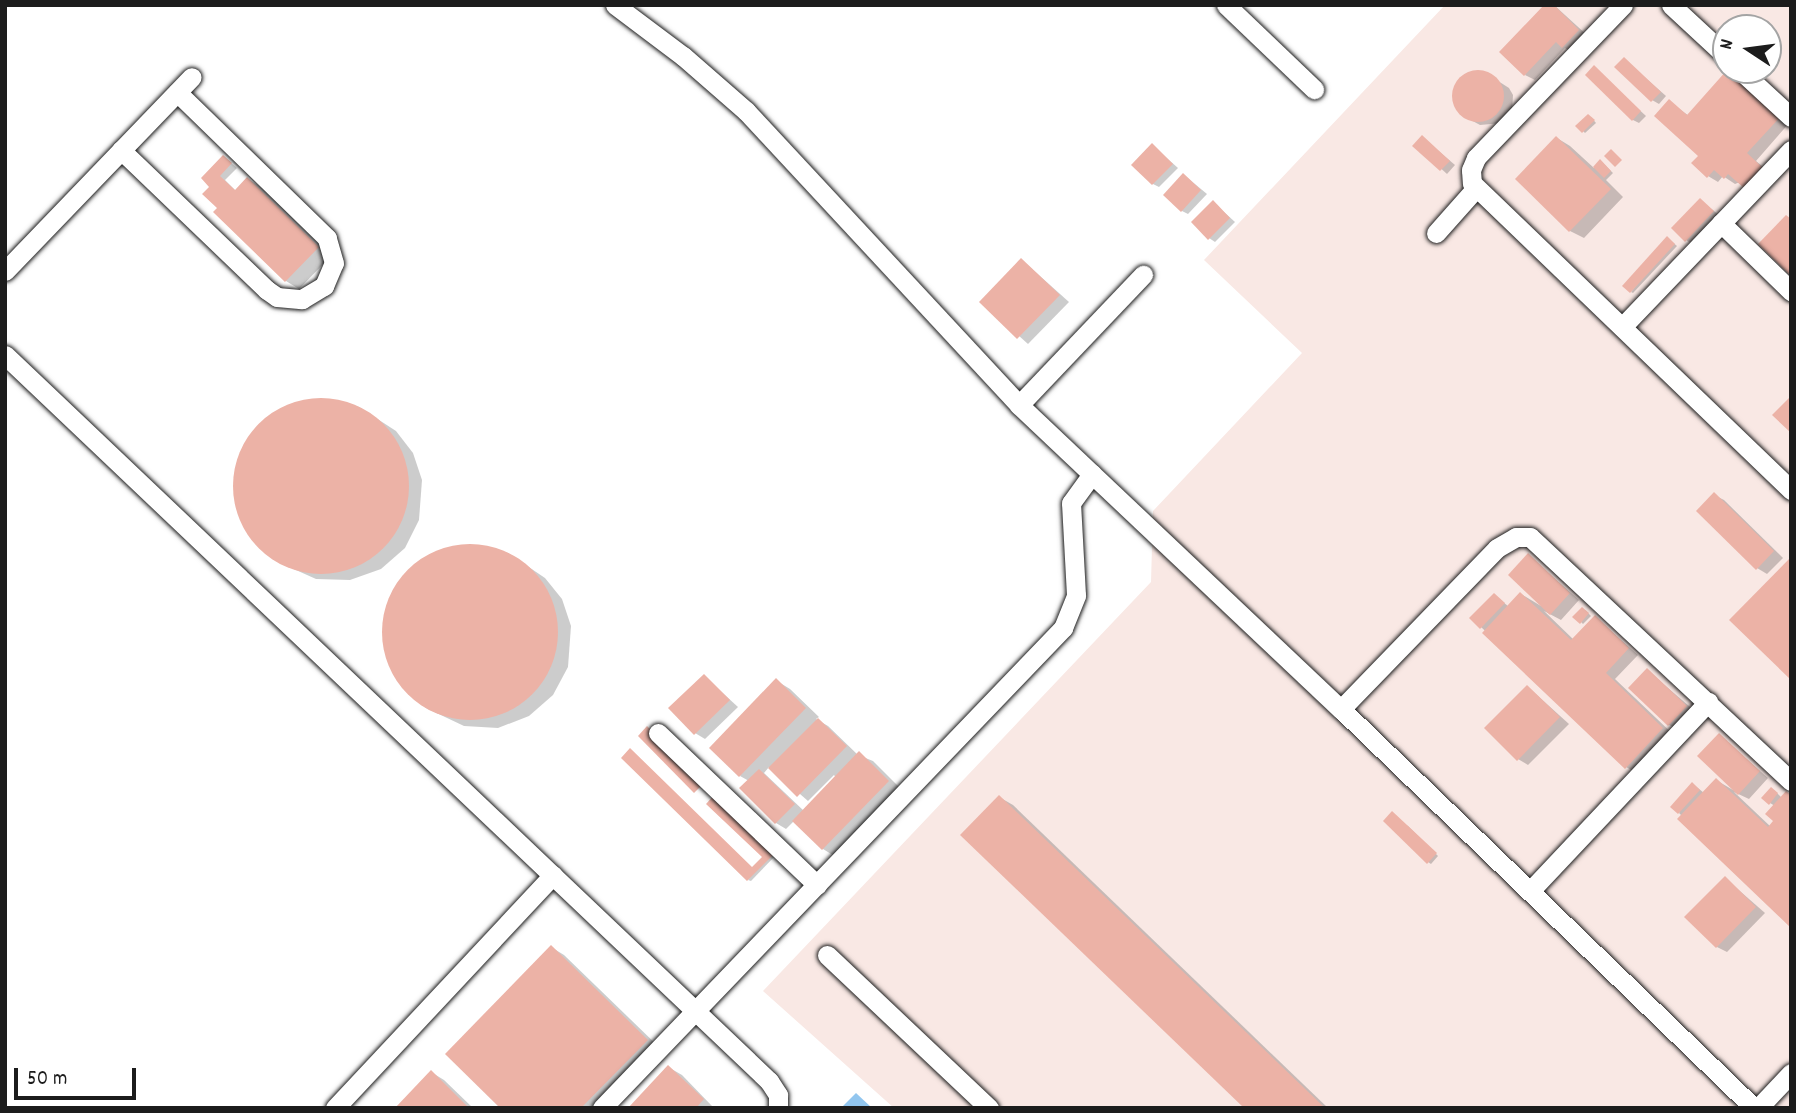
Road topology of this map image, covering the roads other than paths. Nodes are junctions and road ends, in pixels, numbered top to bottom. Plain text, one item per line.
1 (615, 5) edge
2 (1226, 5) edge
3 (1623, 5) edge
4 (1671, 5) edge
5 (1712, 44) edge
6 (192, 76) dead end
7 (1756, 84) edge
8 (1314, 89) dead end
9 (177, 92) junction
10 (1791, 117) edge
11 (121, 150) junction
12 (1791, 150) edge
13 (1475, 189) junction
14 (1721, 223) junction
15 (1436, 233) dead end
16 (5, 271) edge
17 (1143, 275) dead end
18 (1791, 290) edge
19 (1622, 327) junction
20 (5, 355) edge
21 (1019, 405) junction
22 (1092, 474) junction
23 (1791, 490) edge
24 (1708, 702) junction
25 (1341, 709) junction
26 (658, 733) dead end
27 (1791, 781) edge
28 (553, 875) junction
29 (817, 885) junction
30 (1530, 891) junction
31 (827, 955) dead end
32 (695, 1010) junction
33 (1791, 1073) edge
34 (335, 1108) edge
35 (602, 1108) edge
36 (778, 1108) edge
37 (989, 1108) edge
38 (1756, 1108) edge

1 - 21 street
2 - 8 street
3 - 13 street
4 - 5 street
6 - 9 street
7 - 10 street
9 - 11 street
9 - 11 street
11 - 16 street
12 - 14 street
13 - 15 street
13 - 19 street
14 - 18 street
14 - 19 street
17 - 21 street
19 - 23 street
20 - 28 street
21 - 22 street
22 - 25 street
22 - 29 street
24 - 25 street
24 - 27 street
24 - 30 street
25 - 30 street
26 - 29 street
28 - 32 street
28 - 34 street
29 - 32 street
30 - 38 street
31 - 37 street
32 - 35 street
32 - 36 street
33 - 38 street

